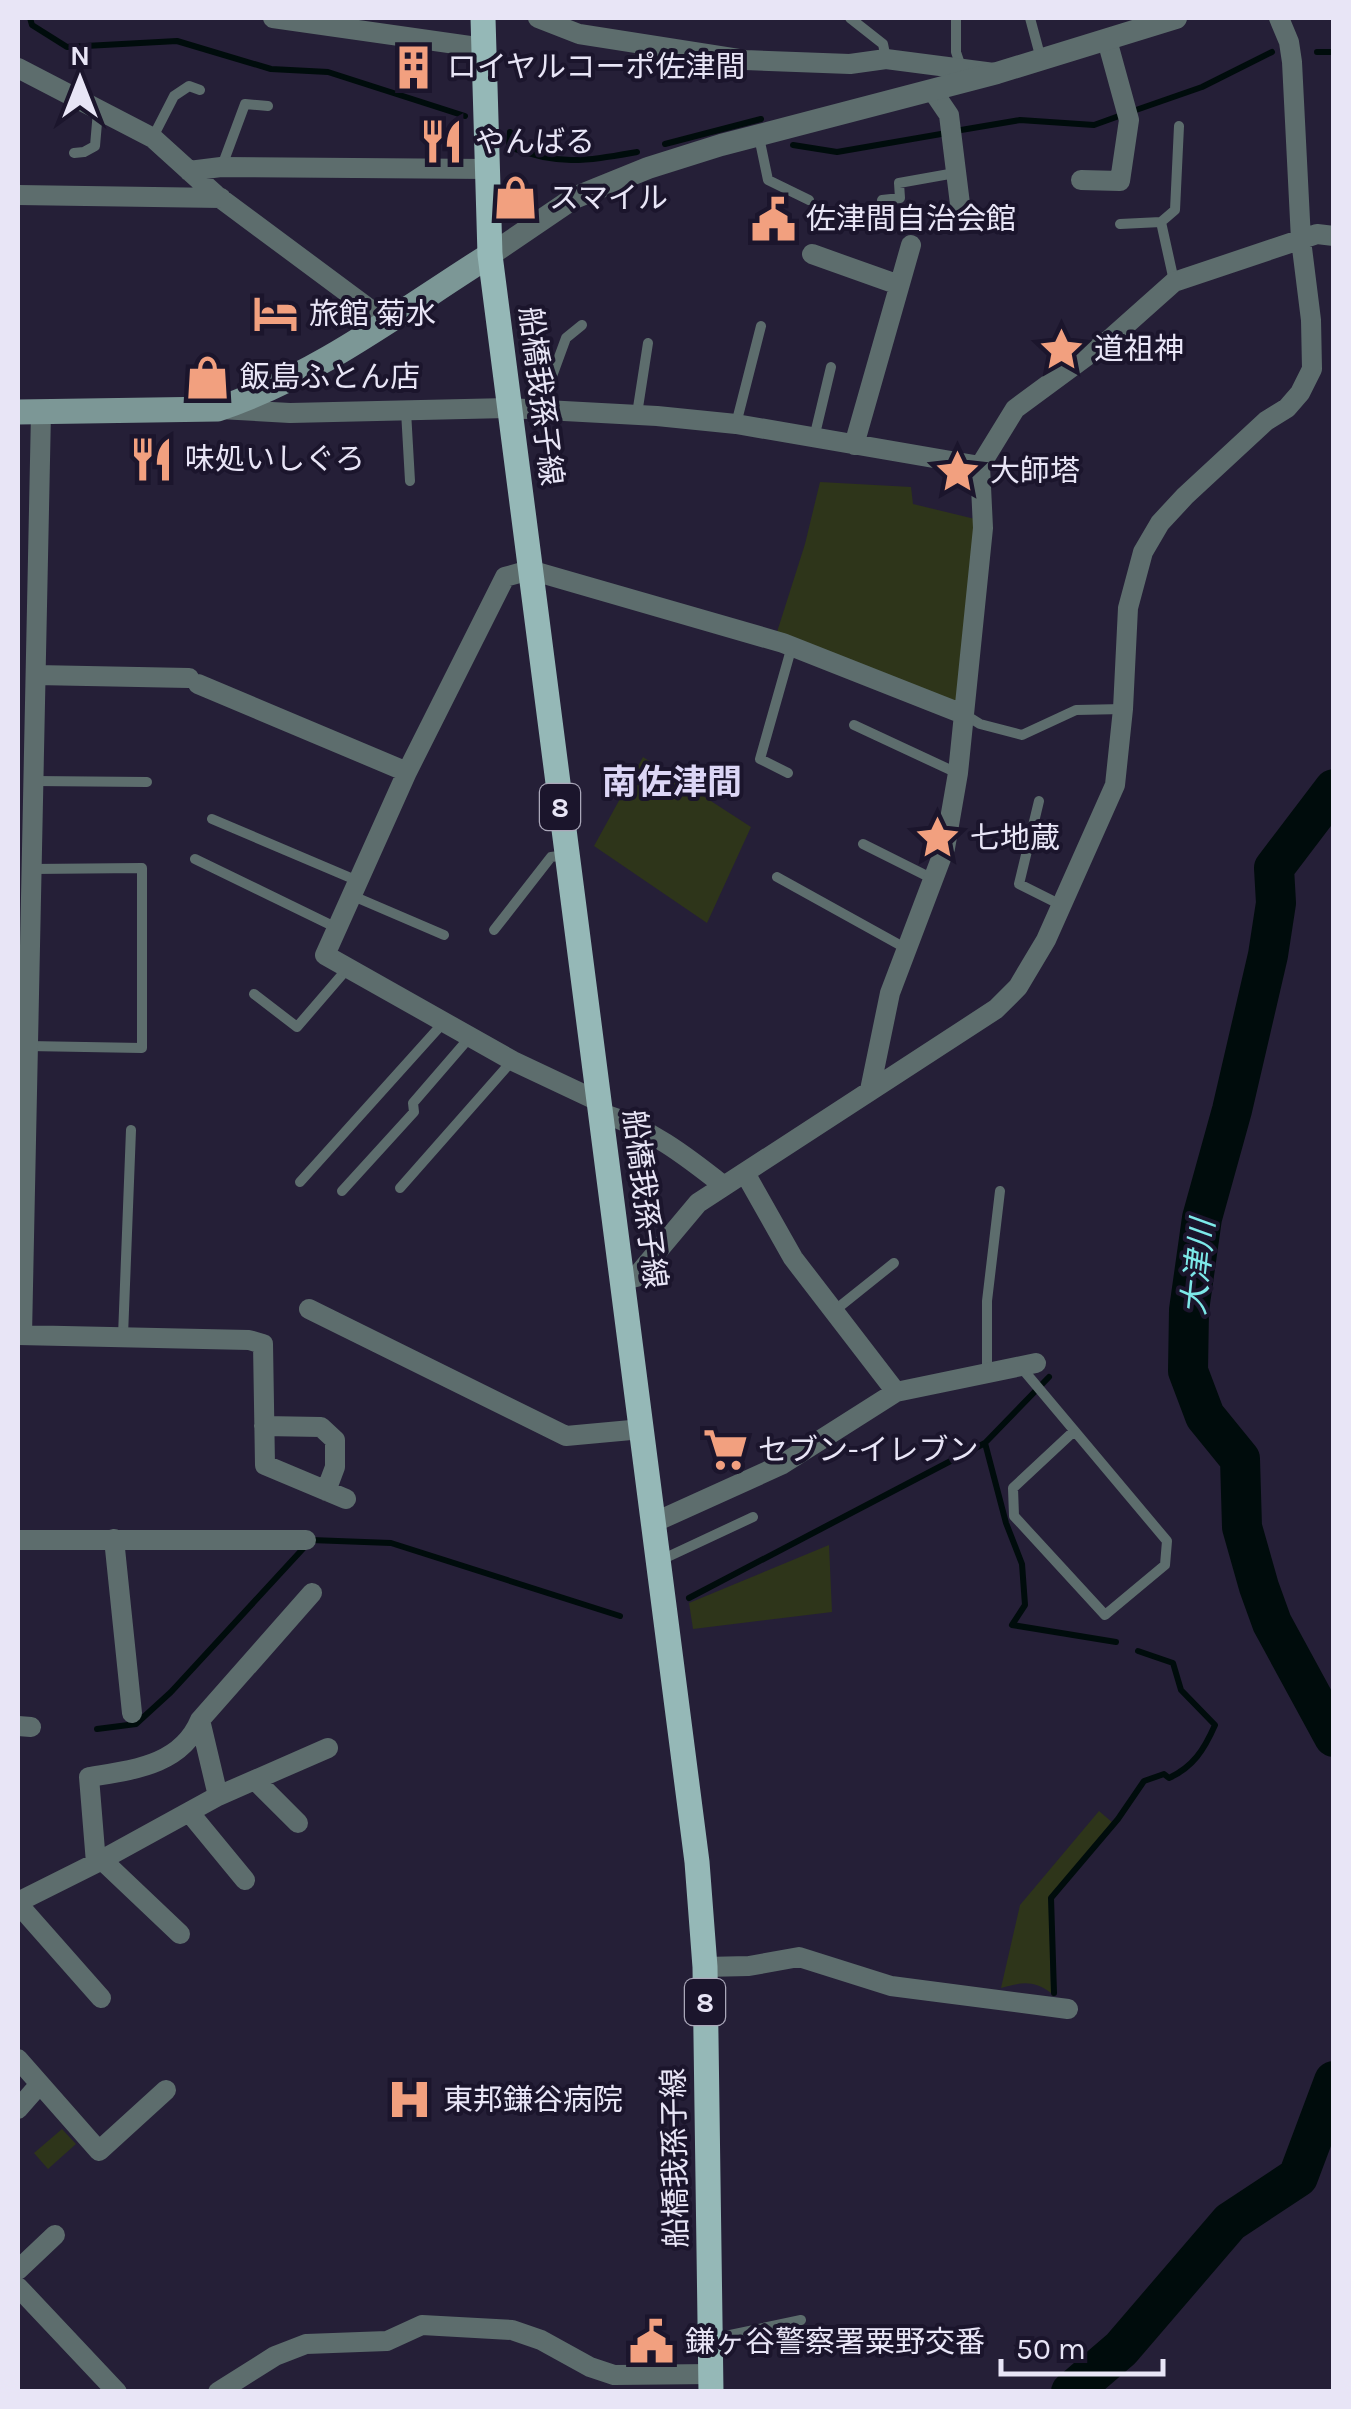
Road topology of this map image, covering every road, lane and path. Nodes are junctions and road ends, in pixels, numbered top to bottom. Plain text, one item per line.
1 (273, 18) edge
2 (484, 18) edge
3 (538, 18) edge
4 (850, 18) edge
5 (956, 18) edge
6 (1030, 18) edge
7 (1176, 18) edge
8 (1279, 18) edge
9 (1107, 40) junction
10 (484, 48) junction
11 (886, 59) junction
12 (1041, 60) junction
13 (18, 68) edge
14 (961, 68) junction
15 (997, 73) junction
16 (200, 90) dead end
17 (932, 90) junction
18 (268, 106) dead end
19 (98, 111) junction
20 (1179, 126) dead end
21 (758, 136) junction
22 (153, 138) junction
23 (74, 153) dead end
24 (222, 167) junction
25 (488, 169) junction
26 (189, 172) junction
27 (956, 173) junction
28 (1081, 180) dead end
29 (18, 195) edge
30 (221, 198) junction
31 (809, 200) dead end
32 (882, 200) dead end
33 (960, 204) dead end
34 (1162, 222) junction
35 (1120, 224) dead end
36 (1334, 236) edge
37 (1302, 240) junction
38 (910, 244) dead end
39 (812, 254) dead end
40 (490, 255) junction
41 (1174, 282) junction
42 (899, 285) junction
43 (387, 322) junction
44 (582, 324) dead end
45 (761, 326) dead end
46 (648, 343) dead end
47 (831, 367) dead end
48 (508, 408) junction
49 (218, 409) junction
50 (540, 410) junction
51 (29, 412) edge
52 (406, 412) junction
53 (637, 415) junction
54 (736, 424) junction
55 (813, 440) junction
56 (854, 446) junction
57 (980, 466) junction
58 (410, 481) dead end
59 (530, 570) junction
60 (792, 646) junction
61 (36, 675) junction
62 (1123, 709) junction
63 (963, 714) junction
64 (854, 725) dead end
65 (407, 772) junction
66 (788, 773) dead end
67 (958, 773) junction
68 (34, 781) junction
69 (147, 782) dead end
70 (1039, 801) dead end
71 (212, 818) dead end
72 (863, 844) dead end
73 (566, 854) junction
74 (195, 859) dead end
75 (32, 869) junction
76 (777, 877) dead end
77 (934, 880) junction
78 (355, 888) junction
79 (1062, 905) junction
80 (338, 928) junction
81 (494, 930) dead end
82 (444, 935) dead end
83 (908, 950) junction
84 (347, 969) junction
85 (254, 994) dead end
86 (444, 1022) junction
87 (470, 1037) junction
88 (28, 1046) junction
89 (513, 1061) junction
90 (870, 1090) junction
91 (601, 1108) junction
92 (130, 1130) dead end
93 (745, 1173) junction
94 (300, 1182) dead end
95 (724, 1186) junction
96 (400, 1188) dead end
97 (342, 1191) dead end
98 (1000, 1191) dead end
99 (894, 1264) dead end
100 (623, 1280) junction
101 (309, 1309) dead end
102 (834, 1311) junction
103 (20, 1335) edge
104 (123, 1337) junction
105 (1028, 1364) joint
106 (987, 1372) junction
107 (896, 1392) junction
108 (264, 1426) junction
109 (642, 1430) junction
110 (1074, 1432) junction
111 (753, 1517) dead end
112 (655, 1522) junction
113 (114, 1539) junction
114 (18, 1540) edge
115 (306, 1540) dead end
116 (660, 1560) junction
117 (312, 1593) dead end
118 (132, 1713) dead end
119 (200, 1720) junction
120 (328, 1748) dead end
121 (255, 1780) junction
122 (218, 1796) junction
123 (189, 1812) junction
124 (298, 1824) dead end
125 (99, 1861) junction
126 (244, 1880) dead end
127 (18, 1903) edge
128 (180, 1934) dead end
129 (704, 1967) junction
130 (101, 1998) dead end
131 (1068, 2009) dead end
132 (18, 2059) edge
133 (39, 2084) junction
134 (167, 2090) dead end
135 (18, 2109) edge
136 (55, 2235) dead end
137 (18, 2270) edge
138 (18, 2287) edge
139 (801, 2320) dead end
140 (710, 2339) junction
141 (711, 2383) edge
142 (118, 2392) edge
143 (218, 2392) edge

1 - 10 street
2 - 10 main road, 船橋我孫子線 / 8
3 - 11 street
4 - 11 lane
5 - 14 lane
6 - 12 lane
7 - 9 street
8 - 37 street
9 - 12 street
9 - 28 street
10 - 25 main road, 船橋我孫子線 / 8
11 - 14 street
12 - 15 street
13 - 19 street
14 - 15 street
15 - 17 street
16 - 22 lane
17 - 21 street
17 - 27 street
18 - 24 lane
19 - 22 street
19 - 23 lane
20 - 34 lane
21 - 31 lane
21 - 40 street
22 - 26 street
24 - 25 street
24 - 26 street
25 - 40 main road, 船橋我孫子線 / 8
26 - 30 street
27 - 32 lane
27 - 33 street
29 - 30 street
30 - 43 street
34 - 35 lane
34 - 41 lane
36 - 37 street
37 - 41 street
37 - 62 street
38 - 42 street
39 - 42 street
40 - 43 main road
40 - 48 main road, 船橋我孫子線 / 8
41 - 57 street
42 - 56 street
43 - 49 main road
44 - 50 lane
45 - 54 lane
46 - 53 lane
47 - 55 lane
48 - 50 street
48 - 52 street
48 - 59 main road, 船橋我孫子線 / 8
49 - 51 main road
49 - 52 street
50 - 53 street
51 - 61 street
52 - 58 lane
53 - 54 street
54 - 55 street
55 - 56 street
56 - 57 street
57 - 63 street
59 - 60 street
59 - 65 street
59 - 73 main road, 船橋我孫子線 / 8
60 - 63 street
60 - 66 lane
61 - 65 street
61 - 68 street
62 - 63 lane
62 - 79 street
63 - 67 street
64 - 67 lane
65 - 78 street
67 - 77 street
68 - 69 lane
68 - 75 street
70 - 79 lane
71 - 78 lane
72 - 77 lane
73 - 81 lane
73 - 91 main road, 船橋我孫子線 / 8
74 - 80 lane
75 - 88 street
75 - 88 lane
76 - 83 lane
77 - 83 street
78 - 80 street
78 - 82 lane
79 - 90 street
80 - 84 street
83 - 90 street
84 - 85 lane
84 - 86 street
86 - 87 street
86 - 94 lane
87 - 89 street
87 - 97 lane
88 - 103 street
89 - 91 street
89 - 96 lane
90 - 93 street
91 - 95 street
91 - 100 main road, 船橋我孫子線 / 8
92 - 104 lane
93 - 95 street
93 - 102 street
95 - 100 street
98 - 106 lane
99 - 102 lane
100 - 109 main road, 船橋我孫子線 / 8
101 - 109 street
102 - 107 street
103 - 104 street
104 - 108 street
105 - 106 street
105 - 110 lane
106 - 107 street
107 - 112 street
108 - 108 street
109 - 112 main road, 船橋我孫子線 / 8
110 - 110 lane
111 - 116 lane
112 - 116 main road, 船橋我孫子線 / 8
113 - 114 street
113 - 115 street
113 - 118 street
116 - 129 main road, 船橋我孫子線 / 8
117 - 119 street
119 - 122 street
119 - 125 street
120 - 121 street
121 - 122 street
121 - 124 street
122 - 123 street
123 - 125 street
123 - 126 street
125 - 127 street
125 - 128 street
127 - 130 street
129 - 131 street
129 - 140 main road, 船橋我孫子線 / 8
132 - 133 street
133 - 134 street
133 - 135 street
136 - 137 street
138 - 142 street
139 - 140 lane
140 - 141 main road, 船橋我孫子線 / 8
141 - 143 street

